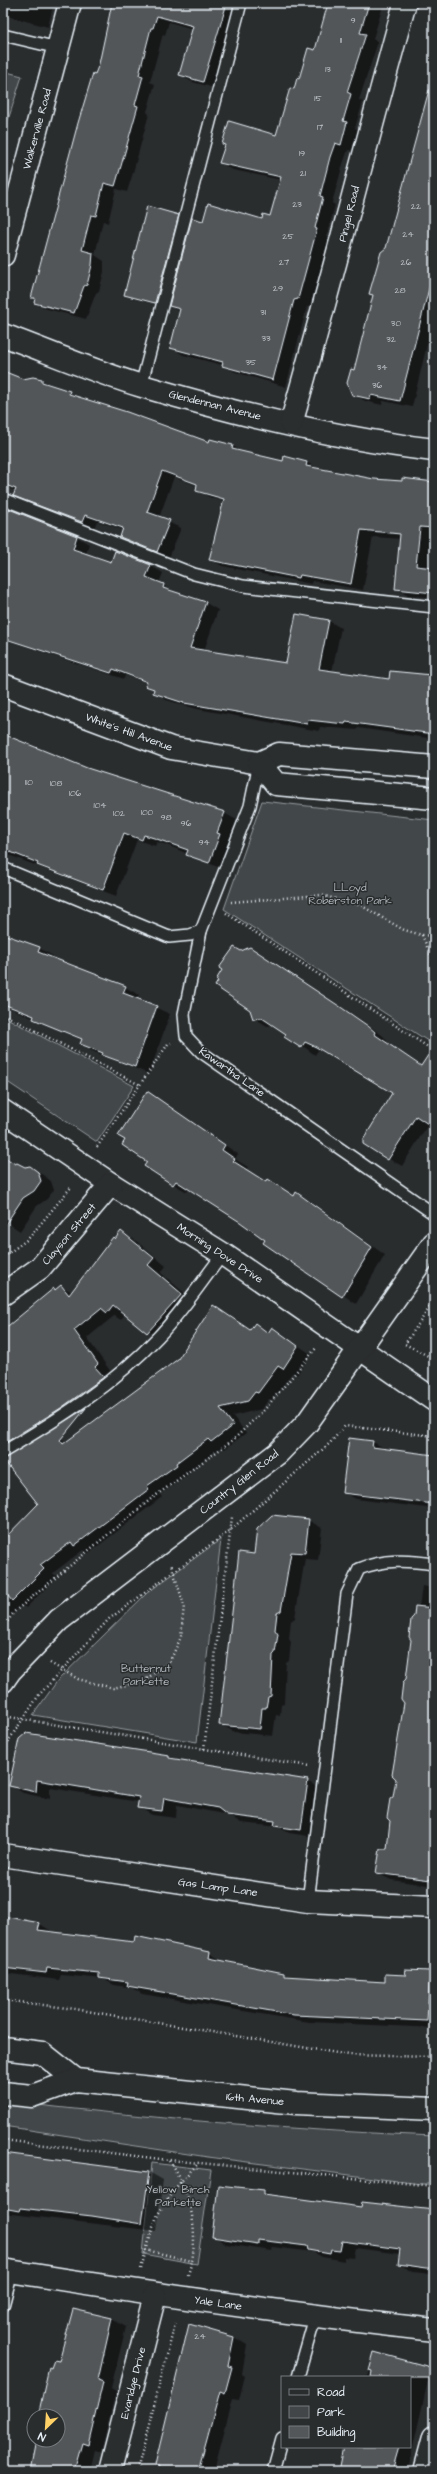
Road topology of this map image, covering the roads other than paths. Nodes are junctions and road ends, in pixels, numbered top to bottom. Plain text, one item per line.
1 (70, 3) edge
2 (241, 3) edge
3 (405, 3) edge
4 (3, 35) edge
5 (58, 48) junction
6 (3, 255) edge
7 (3, 335) edge
8 (141, 386) junction
9 (291, 424) junction
10 (434, 450) edge
11 (3, 499) edge
12 (434, 607) edge
13 (3, 685) edge
14 (259, 763) junction
15 (434, 767) edge
16 (434, 798) edge
17 (3, 868) edge
18 (201, 930) junction
19 (3, 1111) edge
20 (111, 1184) junction
21 (434, 1214) edge
22 (434, 1243) edge
23 (223, 1254) junction
24 (3, 1294) edge
25 (361, 1348) junction
26 (434, 1400) edge
27 (3, 1452) edge
28 (434, 1564) edge
29 (3, 1681) edge
30 (3, 1855) edge
31 (308, 1900) junction
32 (434, 1907) edge
33 (3, 2048) edge
34 (76, 2080) junction
35 (3, 2093) edge
36 (434, 2108) edge
37 (8, 2271) edge
38 (155, 2295) junction
39 (3, 2306) edge
40 (315, 2317) junction
41 (434, 2330) edge
42 (298, 2376) edge
43 (434, 2437) edge
44 (281, 2442) edge
45 (110, 2471) edge
46 (273, 2471) edge
47 (425, 2471) edge

1 - 5 street, Walkerville Road
2 - 8 lane
3 - 9 street, Pingel Road
4 - 5 lane
5 - 6 street, Walkerville Road
7 - 8 street, Glendennan Avenue
8 - 9 street, Glendennan Avenue
9 - 10 street, Glendennan Avenue
11 - 12 lane
13 - 14 street, White's Hill Avenue
14 - 15 street
14 - 16 street
14 - 18 lane
17 - 18 lane
18 - 21 lane, Kawartha Lane
19 - 20 street, Morning Dove Drive
20 - 23 street, Morning Dove Drive
20 - 24 street, Clayson Street
22 - 25 street, Country Glen Road
23 - 25 street, Morning Dove Drive
23 - 27 lane
25 - 26 street, Morning Dove Drive
25 - 29 street, Country Glen Road
28 - 31 lane
30 - 31 street, Gas Lamp Lane
31 - 32 street, Gas Lamp Lane
33 - 34 street
34 - 35 street, 16th Avenue
34 - 36 street, 16th Avenue
37 - 38 street, Yale Lane
37 - 39 lane
38 - 40 street, Yale Lane
38 - 45 street, Evaridge Drive
40 - 41 street, Yale Lane
40 - 42 lane
43 - 47 street
44 - 46 lane

